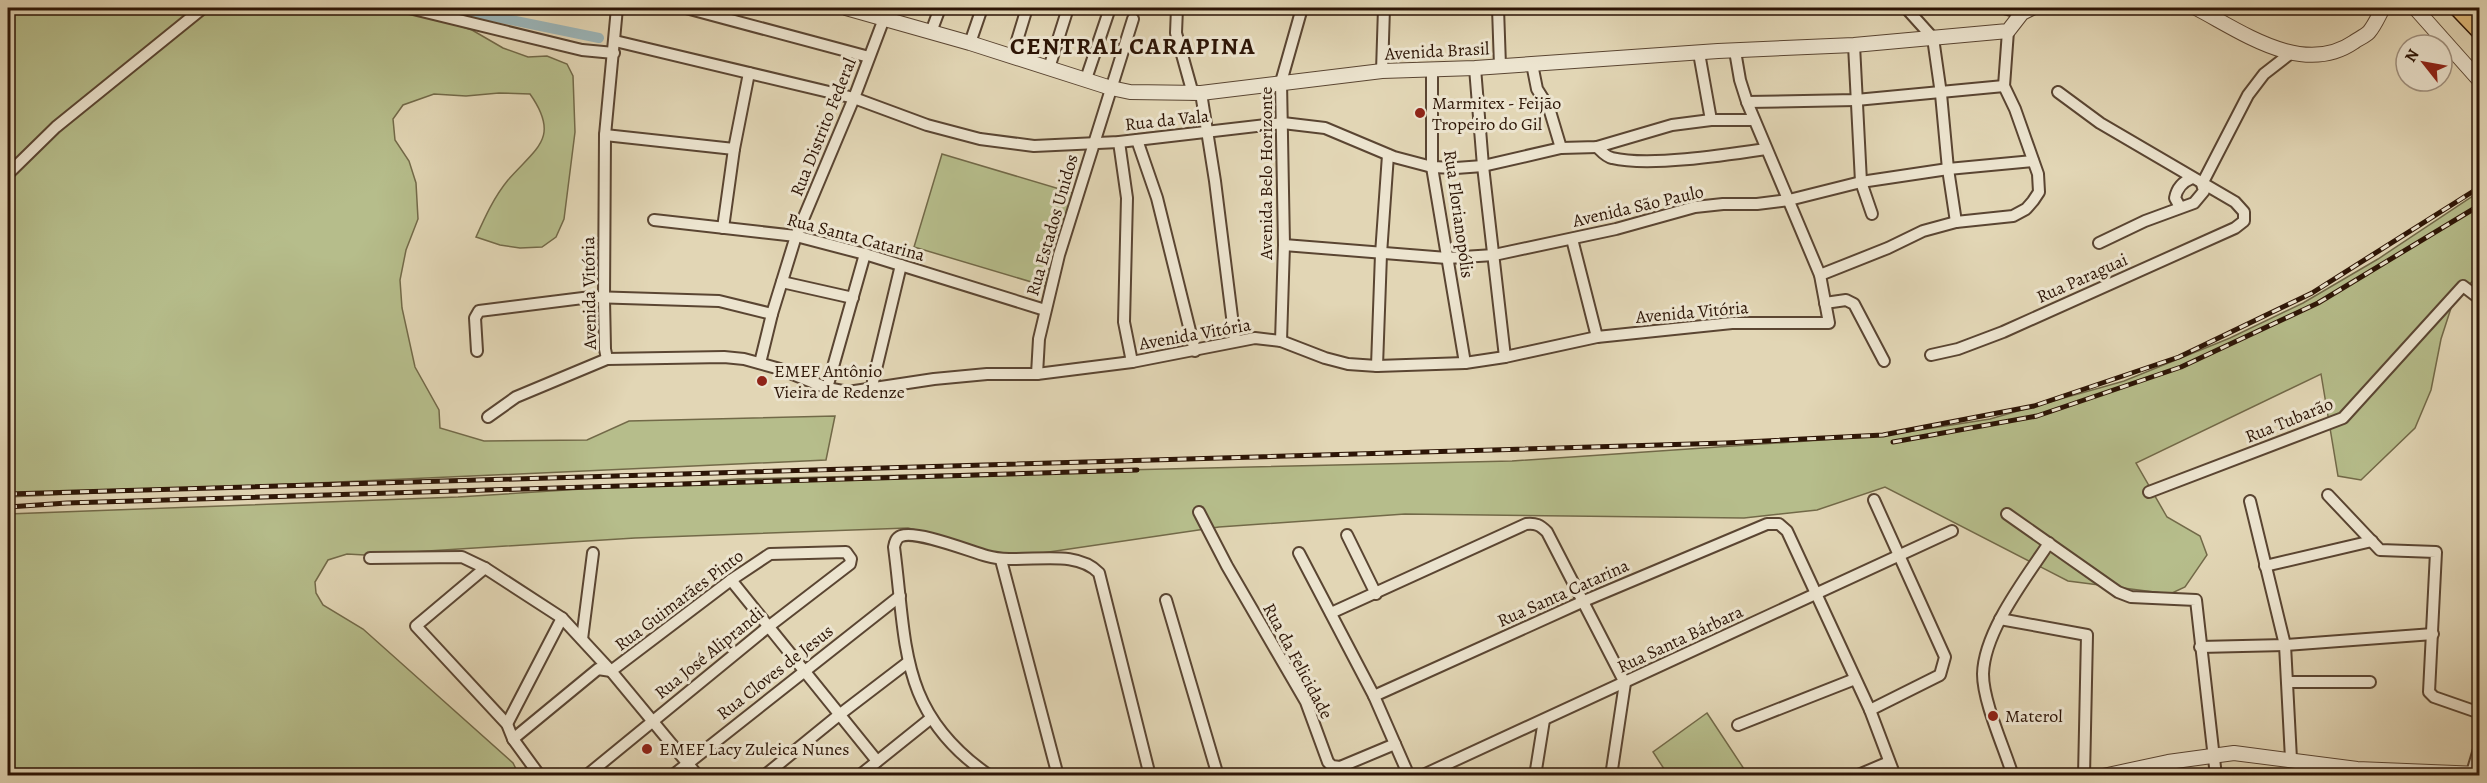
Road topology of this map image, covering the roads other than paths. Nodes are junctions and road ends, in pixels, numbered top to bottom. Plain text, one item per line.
1 (204, 8) edge
2 (409, 8) edge
3 (617, 8) edge
4 (686, 8) edge
5 (846, 8) edge
6 (939, 8) edge
7 (981, 8) edge
8 (1027, 8) edge
9 (1068, 8) edge
10 (1110, 8) edge
11 (1177, 8) edge
12 (1302, 8) edge
13 (1384, 8) edge
14 (1498, 8) edge
15 (1906, 8) edge
16 (2004, 8) edge
17 (2196, 8) edge
18 (2383, 8) edge
19 (2415, 8) edge
20 (2459, 8) edge
21 (2027, 10) edge
22 (886, 13) edge
23 (1133, 19) dead end
24 (2480, 30) edge
25 (2008, 31) junction
26 (932, 32) junction
27 (1933, 38) junction
28 (615, 41) junction
29 (970, 43) junction
30 (1854, 45) junction
31 (1735, 51) junction
32 (614, 53) junction
33 (1700, 53) junction
34 (2291, 53) junction
35 (869, 57) junction
36 (1012, 57) junction
37 (1532, 64) junction
38 (1500, 66) junction
39 (1049, 68) junction
40 (1432, 69) junction
41 (1474, 69) junction
42 (1382, 71) junction
43 (749, 73) junction
44 (1086, 79) junction
45 (2480, 81) edge
46 (1281, 82) junction
47 (2004, 86) junction
48 (1111, 88) junction
49 (2058, 92) dead end
50 (1197, 93) junction
51 (1941, 94) junction
52 (854, 98) junction
53 (1856, 100) junction
54 (1747, 102) junction
55 (1711, 120) junction
56 (1754, 120) junction
57 (1283, 123) junction
58 (1206, 133) junction
59 (605, 135) junction
60 (1137, 140) junction
61 (1119, 142) junction
62 (1093, 145) junction
63 (1597, 147) junction
64 (734, 148) junction
65 (1561, 148) junction
66 (1766, 149) junction
67 (1388, 155) junction
68 (2033, 161) junction
69 (1483, 166) junction
70 (1432, 167) junction
71 (1948, 169) junction
72 (8, 174) edge
73 (2192, 178) junction
74 (1861, 182) junction
75 (2202, 184) junction
76 (1789, 200) junction
77 (2180, 207) junction
78 (1872, 214) dead end
79 (654, 220) dead end
80 (1956, 222) junction
81 (723, 228) junction
82 (796, 236) junction
83 (1572, 239) junction
84 (2099, 243) dead end
85 (1284, 245) junction
86 (865, 254) junction
87 (1380, 254) junction
88 (1494, 255) junction
89 (1447, 258) junction
90 (901, 265) junction
91 (1820, 275) junction
92 (782, 282) junction
93 (853, 298) junction
94 (2480, 298) edge
95 (604, 299) junction
96 (1825, 303) junction
97 (1045, 310) junction
98 (772, 314) junction
99 (1598, 337) junction
100 (1235, 341) junction
101 (1281, 341) junction
102 (477, 351) dead end
103 (1195, 351) junction
104 (1931, 355) dead end
105 (1505, 357) junction
106 (608, 359) junction
107 (1884, 361) dead end
108 (1132, 362) junction
109 (760, 363) junction
110 (1465, 363) junction
111 (1377, 366) junction
112 (1037, 374) junction
113 (827, 388) junction
114 (871, 390) junction
115 (488, 417) dead end
116 (2149, 492) dead end
117 (2328, 495) dead end
118 (1874, 500) dead end
119 (2250, 501) dead end
120 (1199, 512) dead end
121 (2007, 514) dead end
122 (1952, 531) dead end
123 (1347, 534) dead end
124 (2372, 541) junction
125 (2049, 543) junction
126 (593, 553) dead end
127 (1299, 553) dead end
128 (1898, 556) junction
129 (370, 558) dead end
130 (851, 559) joint
131 (1001, 560) junction
132 (2265, 566) junction
133 (485, 568) junction
134 (731, 580) junction
135 (1376, 594) junction
136 (1816, 594) junction
137 (900, 596) junction
138 (1166, 600) dead end
139 (1584, 601) junction
140 (1331, 614) junction
141 (562, 618) junction
142 (2000, 619) junction
143 (768, 627) junction
144 (2433, 634) junction
145 (582, 639) junction
146 (2285, 645) junction
147 (2200, 647) junction
148 (907, 663) junction
149 (611, 671) junction
150 (803, 671) junction
151 (1855, 679) junction
152 (2288, 682) junction
153 (2370, 682) dead end
154 (1625, 683) junction
155 (1374, 696) junction
156 (1870, 710) junction
157 (2480, 713) edge
158 (839, 715) junction
159 (930, 718) junction
160 (652, 720) junction
161 (1544, 720) junction
162 (507, 724) junction
163 (1738, 725) dead end
164 (513, 739) junction
165 (1395, 744) junction
166 (2480, 746) edge
167 (2213, 754) junction
168 (2291, 759) junction
169 (877, 761) junction
170 (1889, 762) junction
171 (688, 763) junction
172 (978, 768) junction
173 (2355, 772) edge
174 (2474, 774) edge
175 (540, 776) edge
176 (586, 776) edge
177 (672, 776) edge
178 (698, 776) edge
179 (764, 776) edge
180 (859, 776) edge
181 (969, 776) edge
182 (990, 776) edge
183 (1058, 776) edge
184 (1150, 776) edge
185 (1218, 776) edge
186 (1409, 776) edge
187 (1421, 776) edge
188 (1534, 776) edge
189 (1611, 776) edge
190 (1856, 776) edge
191 (1895, 776) edge
192 (2013, 776) edge
193 (2084, 776) edge
194 (2103, 776) edge
195 (2216, 776) edge

1 - 72 street
2 - 32 street
3 - 28 street, Avenida Vitória
4 - 35 street
5 - 22 street, Avenida Brasil
6 - 26 street
7 - 29 street
8 - 36 street
9 - 39 street
10 - 44 street
11 - 50 street
12 - 46 street, Avenida Belo Horizonte
13 - 42 street
14 - 38 street
15 - 27 street
16 - 21 street
17 - 34 street
18 - 34 street
19 - 45 street
20 - 24 main road
21 - 25 street
22 - 26 street, Avenida Brasil
22 - 35 street, Rua Distrito Federal
23 - 48 street, Rua Estados Unidos
25 - 27 street, Avenida Brasil
25 - 47 street
26 - 29 street, Avenida Brasil
27 - 30 street, Avenida Brasil
27 - 51 street
28 - 32 street, Avenida Vitória
28 - 43 street, Rua da Vala
29 - 36 street, Avenida Brasil
30 - 31 street, Avenida Brasil
30 - 53 street
31 - 33 street, Avenida Brasil
31 - 54 street, Avenida Vitória
32 - 59 street, Avenida Vitória
33 - 37 street, Avenida Brasil
33 - 55 street
34 - 75 street
35 - 52 street, Rua Distrito Federal
36 - 39 street, Avenida Brasil
37 - 38 street, Avenida Brasil
37 - 65 street
38 - 41 street, Avenida Brasil
39 - 44 street, Avenida Brasil
40 - 41 street, Avenida Brasil
40 - 42 street, Avenida Brasil
40 - 70 street, Rua Florianopólis
41 - 69 street
42 - 46 street, Avenida Brasil
43 - 52 street, Rua da Vala
43 - 64 street
44 - 48 street, Avenida Brasil
46 - 50 street, Avenida Brasil
46 - 57 street, Avenida Belo Horizonte
47 - 51 street
47 - 68 street
48 - 50 street, Avenida Brasil
48 - 62 street, Rua Estados Unidos
49 - 73 street
50 - 58 street
51 - 53 street
51 - 71 street
52 - 62 street, Rua da Vala
52 - 82 street, Rua Distrito Federal
53 - 54 street
53 - 74 street
54 - 56 street, Avenida Vitória
55 - 56 street
55 - 63 street
56 - 66 street, Avenida Vitória
57 - 58 street, Rua da Vala
57 - 67 street, Rua da Vala
57 - 85 street, Avenida Belo Horizonte
58 - 60 street, Rua da Vala
58 - 100 street
59 - 64 street
59 - 95 street, Avenida Vitória
60 - 61 street, Rua da Vala
60 - 103 street
61 - 62 street, Rua da Vala
61 - 108 street
62 - 97 street, Rua Estados Unidos
63 - 65 street, Rua da Vala
63 - 66 street
64 - 81 street
65 - 69 street, Rua da Vala
66 - 76 street, Avenida Vitória
67 - 70 street, Rua da Vala
67 - 87 street
68 - 71 street, Avenida São Paulo
68 - 80 street
69 - 70 street, Rua da Vala
69 - 88 street
70 - 89 street, Rua Florianopólis
71 - 74 street, Avenida São Paulo
71 - 80 street
73 - 75 street
73 - 77 street
74 - 76 street, Avenida São Paulo
74 - 78 street
75 - 77 street
75 - 104 street, Rua Paraguai
76 - 83 street, Avenida São Paulo
76 - 91 street, Avenida Vitória
77 - 84 street
79 - 81 street, Rua Santa Catarina
80 - 91 street
81 - 82 street, Rua Santa Catarina
82 - 86 street, Rua Santa Catarina
82 - 92 street, Rua Distrito Federal
83 - 88 street, Avenida São Paulo
83 - 99 street
85 - 87 street, Avenida São Paulo
85 - 101 street, Avenida Belo Horizonte
86 - 90 street, Rua Santa Catarina
86 - 93 street
87 - 89 street, Avenida São Paulo
87 - 111 street
88 - 89 street, Avenida São Paulo
88 - 105 street
89 - 110 street, Rua Florianopólis
90 - 97 street, Rua Santa Catarina
90 - 114 street
91 - 96 street, Avenida Vitória
92 - 93 street
92 - 98 street, Rua Distrito Federal
93 - 113 street
94 - 116 street, Rua Tubarão
95 - 98 street
95 - 102 street
95 - 106 street, Avenida Vitória
96 - 99 street, Avenida Vitória
96 - 107 street
97 - 112 street, Rua Estados Unidos
98 - 109 street, Rua Distrito Federal
99 - 105 street, Avenida Vitória
100 - 101 street, Avenida Vitória
100 - 103 street, Avenida Vitória
101 - 111 street, Avenida Vitória
103 - 108 street, Avenida Vitória
105 - 110 street, Avenida Vitória
106 - 109 street, Avenida Vitória
106 - 115 street
108 - 112 street, Avenida Vitória
109 - 113 street, Avenida Vitória
110 - 111 street, Avenida Vitória
112 - 114 street, Avenida Vitória
113 - 114 street, Avenida Vitória
117 - 124 street
118 - 128 street
119 - 132 street
120 - 165 street, Rua da Felicidade
121 - 125 street
122 - 128 street, Rua Santa Bárbara
123 - 135 street
124 - 132 street
124 - 144 street
125 - 142 street
125 - 147 street
126 - 145 street
127 - 140 street
128 - 136 street, Rua Santa Bárbara
128 - 156 street
129 - 133 street
130 - 134 street, Rua Guimarães Pinto
130 - 143 street, Rua José Aliprandi
131 - 137 street
131 - 183 street
131 - 184 street
132 - 146 street
133 - 141 street
133 - 162 street
134 - 143 street
134 - 149 street, Rua Guimarães Pinto
135 - 139 street
135 - 140 street
136 - 139 street, Rua Santa Catarina
136 - 151 street
136 - 154 street, Rua Santa Bárbara
137 - 148 street
137 - 150 street, Rua Cloves de Jesus
138 - 185 street
139 - 154 street
139 - 155 street, Rua Santa Catarina
140 - 155 street
141 - 145 street
141 - 162 street
142 - 192 street
142 - 193 street
143 - 150 street
143 - 160 street, Rua José Aliprandi
144 - 146 street
144 - 157 street
145 - 149 street
146 - 147 street
146 - 152 street
147 - 167 street
148 - 158 street
148 - 159 street
149 - 160 street
149 - 164 street, Rua Guimarães Pinto
150 - 158 street
150 - 171 street, Rua Cloves de Jesus
151 - 156 street
151 - 163 street
152 - 153 street
152 - 168 street
154 - 161 street, Rua Santa Bárbara
154 - 189 street
155 - 165 street
156 - 170 street
158 - 169 street
158 - 179 street
159 - 169 street
159 - 172 street
160 - 171 street
160 - 176 street, Rua José Aliprandi
161 - 187 street, Rua Santa Bárbara
161 - 188 street
162 - 164 street
164 - 175 street
165 - 186 street
166 - 174 street
167 - 168 street
167 - 194 street
167 - 195 street
168 - 173 street
169 - 180 street
170 - 190 street
170 - 191 street
171 - 177 street, Rua Cloves de Jesus
171 - 178 street
172 - 181 street
172 - 182 street
173 - 174 street

